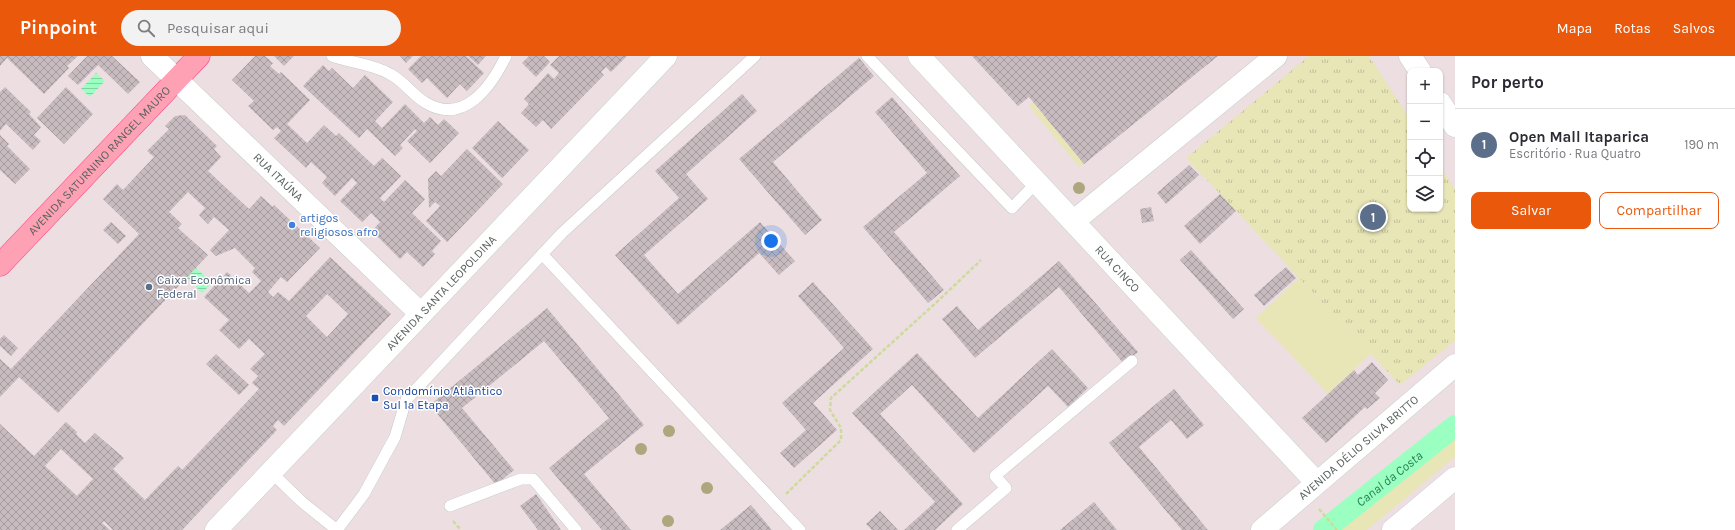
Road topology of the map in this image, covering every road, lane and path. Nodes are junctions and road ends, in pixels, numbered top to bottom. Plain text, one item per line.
1 (152, 56) edge
2 (199, 56) edge
3 (332, 56) edge
4 (506, 56) edge
5 (666, 56) edge
6 (755, 56) edge
7 (867, 56) edge
8 (919, 56) edge
9 (1276, 56) edge
10 (1410, 56) edge
11 (1418, 68) edge
12 (176, 79) junction
13 (1441, 104) edge
14 (1455, 126) edge
15 (1036, 182) junction
16 (1074, 221) junction
17 (542, 254) junction
18 (981, 260) dead end
19 (0, 265) edge
20 (421, 314) junction
21 (1132, 361) dead end
22 (1455, 365) edge
23 (271, 472) junction
24 (1455, 478) edge
25 (1316, 482) junction
26 (776, 504) junction
27 (450, 512) joint
28 (1329, 520) dead end
29 (1336, 529) edge
30 (216, 530) edge
31 (337, 530) edge
32 (461, 530) edge
33 (576, 530) edge
34 (800, 530) edge
35 (957, 530) edge
36 (1262, 530) edge
37 (1393, 530) edge

1 - 12 street, RUA ITAÚNA
2 - 12 main road, AVENIDA SATURNINO RANGEL MAURO
3 - 4 lane
5 - 20 street, AVENIDA SANTA LEOPOLDINA
6 - 17 lane
7 - 15 lane
8 - 15 street, RUA CINCO
9 - 16 street
10 - 11 street
12 - 19 main road, AVENIDA SATURNINO RANGEL MAURO
12 - 20 street, RUA ITAÚNA
13 - 14 street
15 - 16 street, RUA CINCO
16 - 25 street, RUA CINCO
17 - 26 lane
17 - 31 lane
18 - 26 path
20 - 23 street, AVENIDA SANTA LEOPOLDINA
21 - 35 lane
22 - 25 street, AVENIDA DÉLIO SILVA BRITTO
23 - 30 street, AVENIDA SANTA LEOPOLDINA
23 - 31 lane
24 - 37 street
25 - 36 street, AVENIDA DÉLIO SILVA BRITTO
26 - 34 lane
27 - 32 path
27 - 33 lane
28 - 29 path

